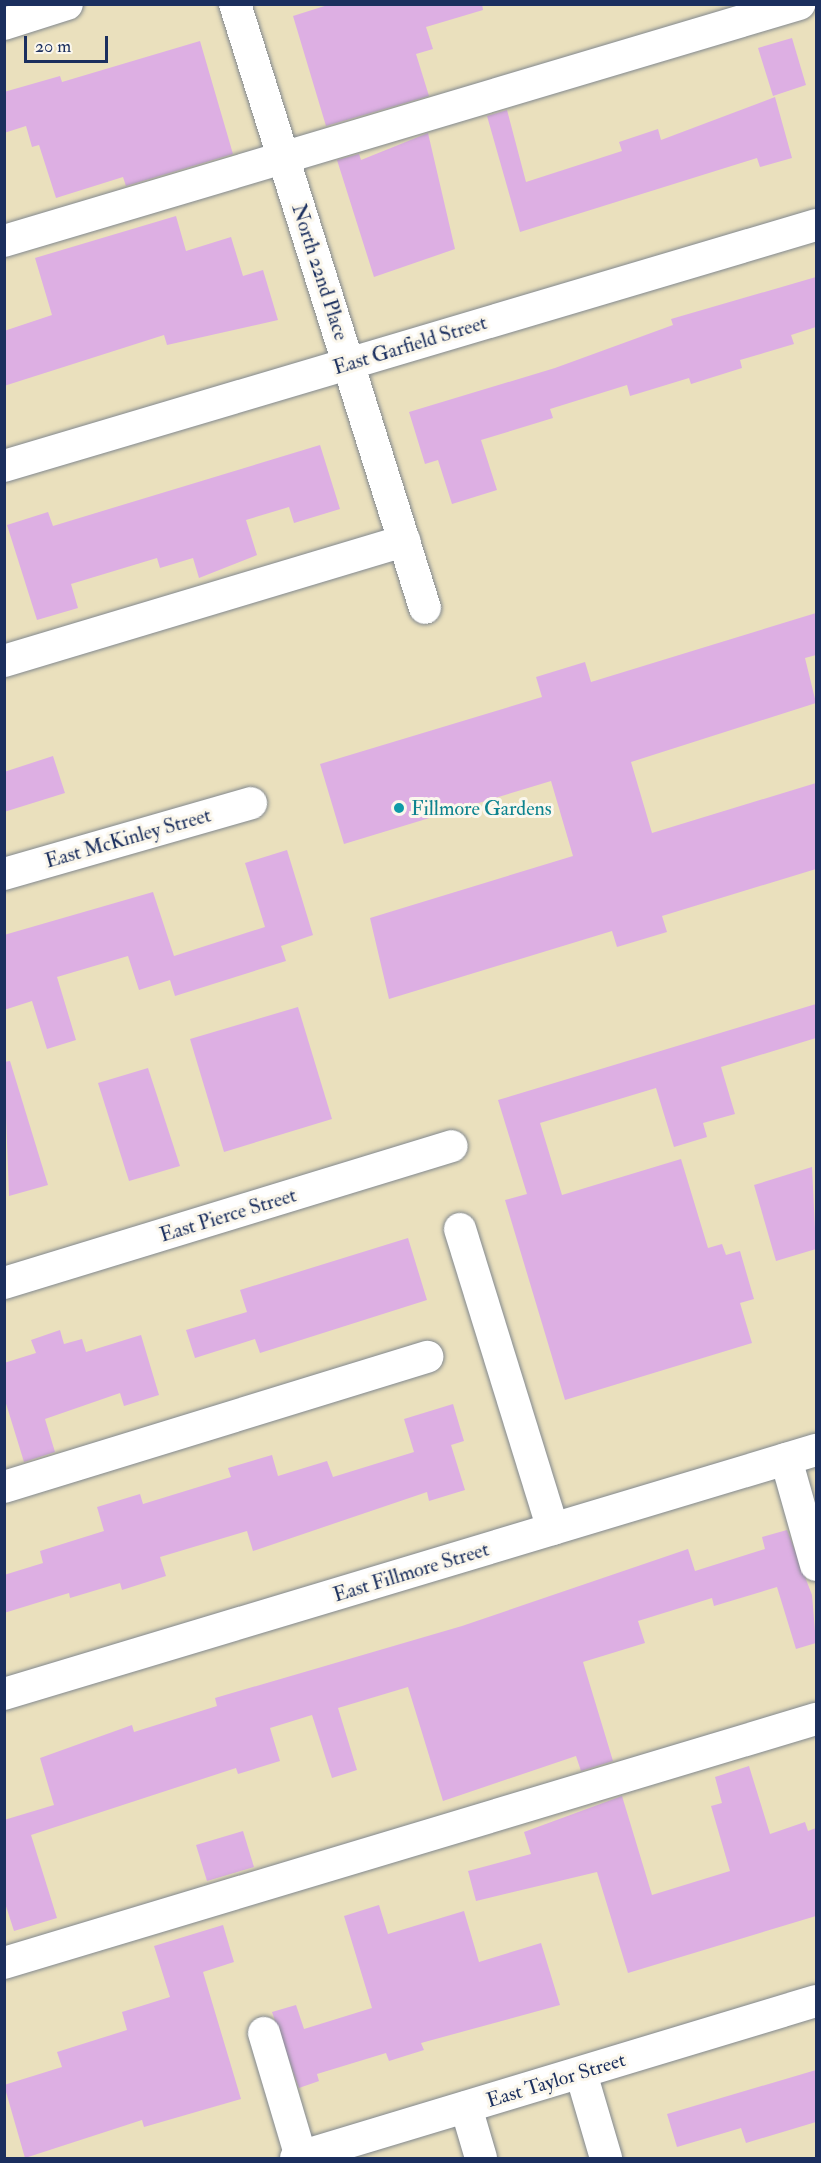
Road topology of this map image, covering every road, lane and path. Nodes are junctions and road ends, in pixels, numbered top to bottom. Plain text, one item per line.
1 (67, 4) edge
2 (236, 4) edge
3 (799, 4) edge
4 (4, 24) edge
5 (284, 158) junction
6 (816, 225) edge
7 (4, 241) edge
8 (349, 364) junction
9 (4, 466) edge
10 (404, 541) junction
11 (425, 608) dead end
12 (4, 661) edge
13 (251, 803) dead end
14 (4, 874) edge
15 (451, 1146) dead end
16 (460, 1229) dead end
17 (4, 1283) edge
18 (427, 1357) dead end
19 (816, 1450) edge
20 (786, 1459) junction
21 (4, 1486) edge
22 (554, 1529) junction
23 (816, 1565) edge
24 (4, 1694) edge
25 (816, 1719) edge
26 (4, 1963) edge
27 (816, 2001) edge
28 (264, 2033) dead end
29 (581, 2073) junction
30 (466, 2107) junction
31 (298, 2158) edge
32 (481, 2158) edge
33 (606, 2158) edge

1 - 4 street
2 - 5 street, North 22nd Place
3 - 5 street
5 - 7 street
5 - 8 street, North 22nd Place
6 - 8 street, East Garfield Street
8 - 9 street, East Garfield Street
8 - 10 street, North 22nd Place
10 - 11 street, North 22nd Place
10 - 12 street
13 - 14 street, East McKinley Street
15 - 17 street, East Pierce Street
16 - 22 street
18 - 21 street
19 - 20 street, East Fillmore Street
20 - 22 street, East Fillmore Street
20 - 23 street
22 - 24 street, East Fillmore Street
25 - 26 street
27 - 29 street, East Taylor Street
28 - 31 street
29 - 30 street, East Taylor Street
29 - 33 street
30 - 31 street, East Taylor Street
30 - 32 street

